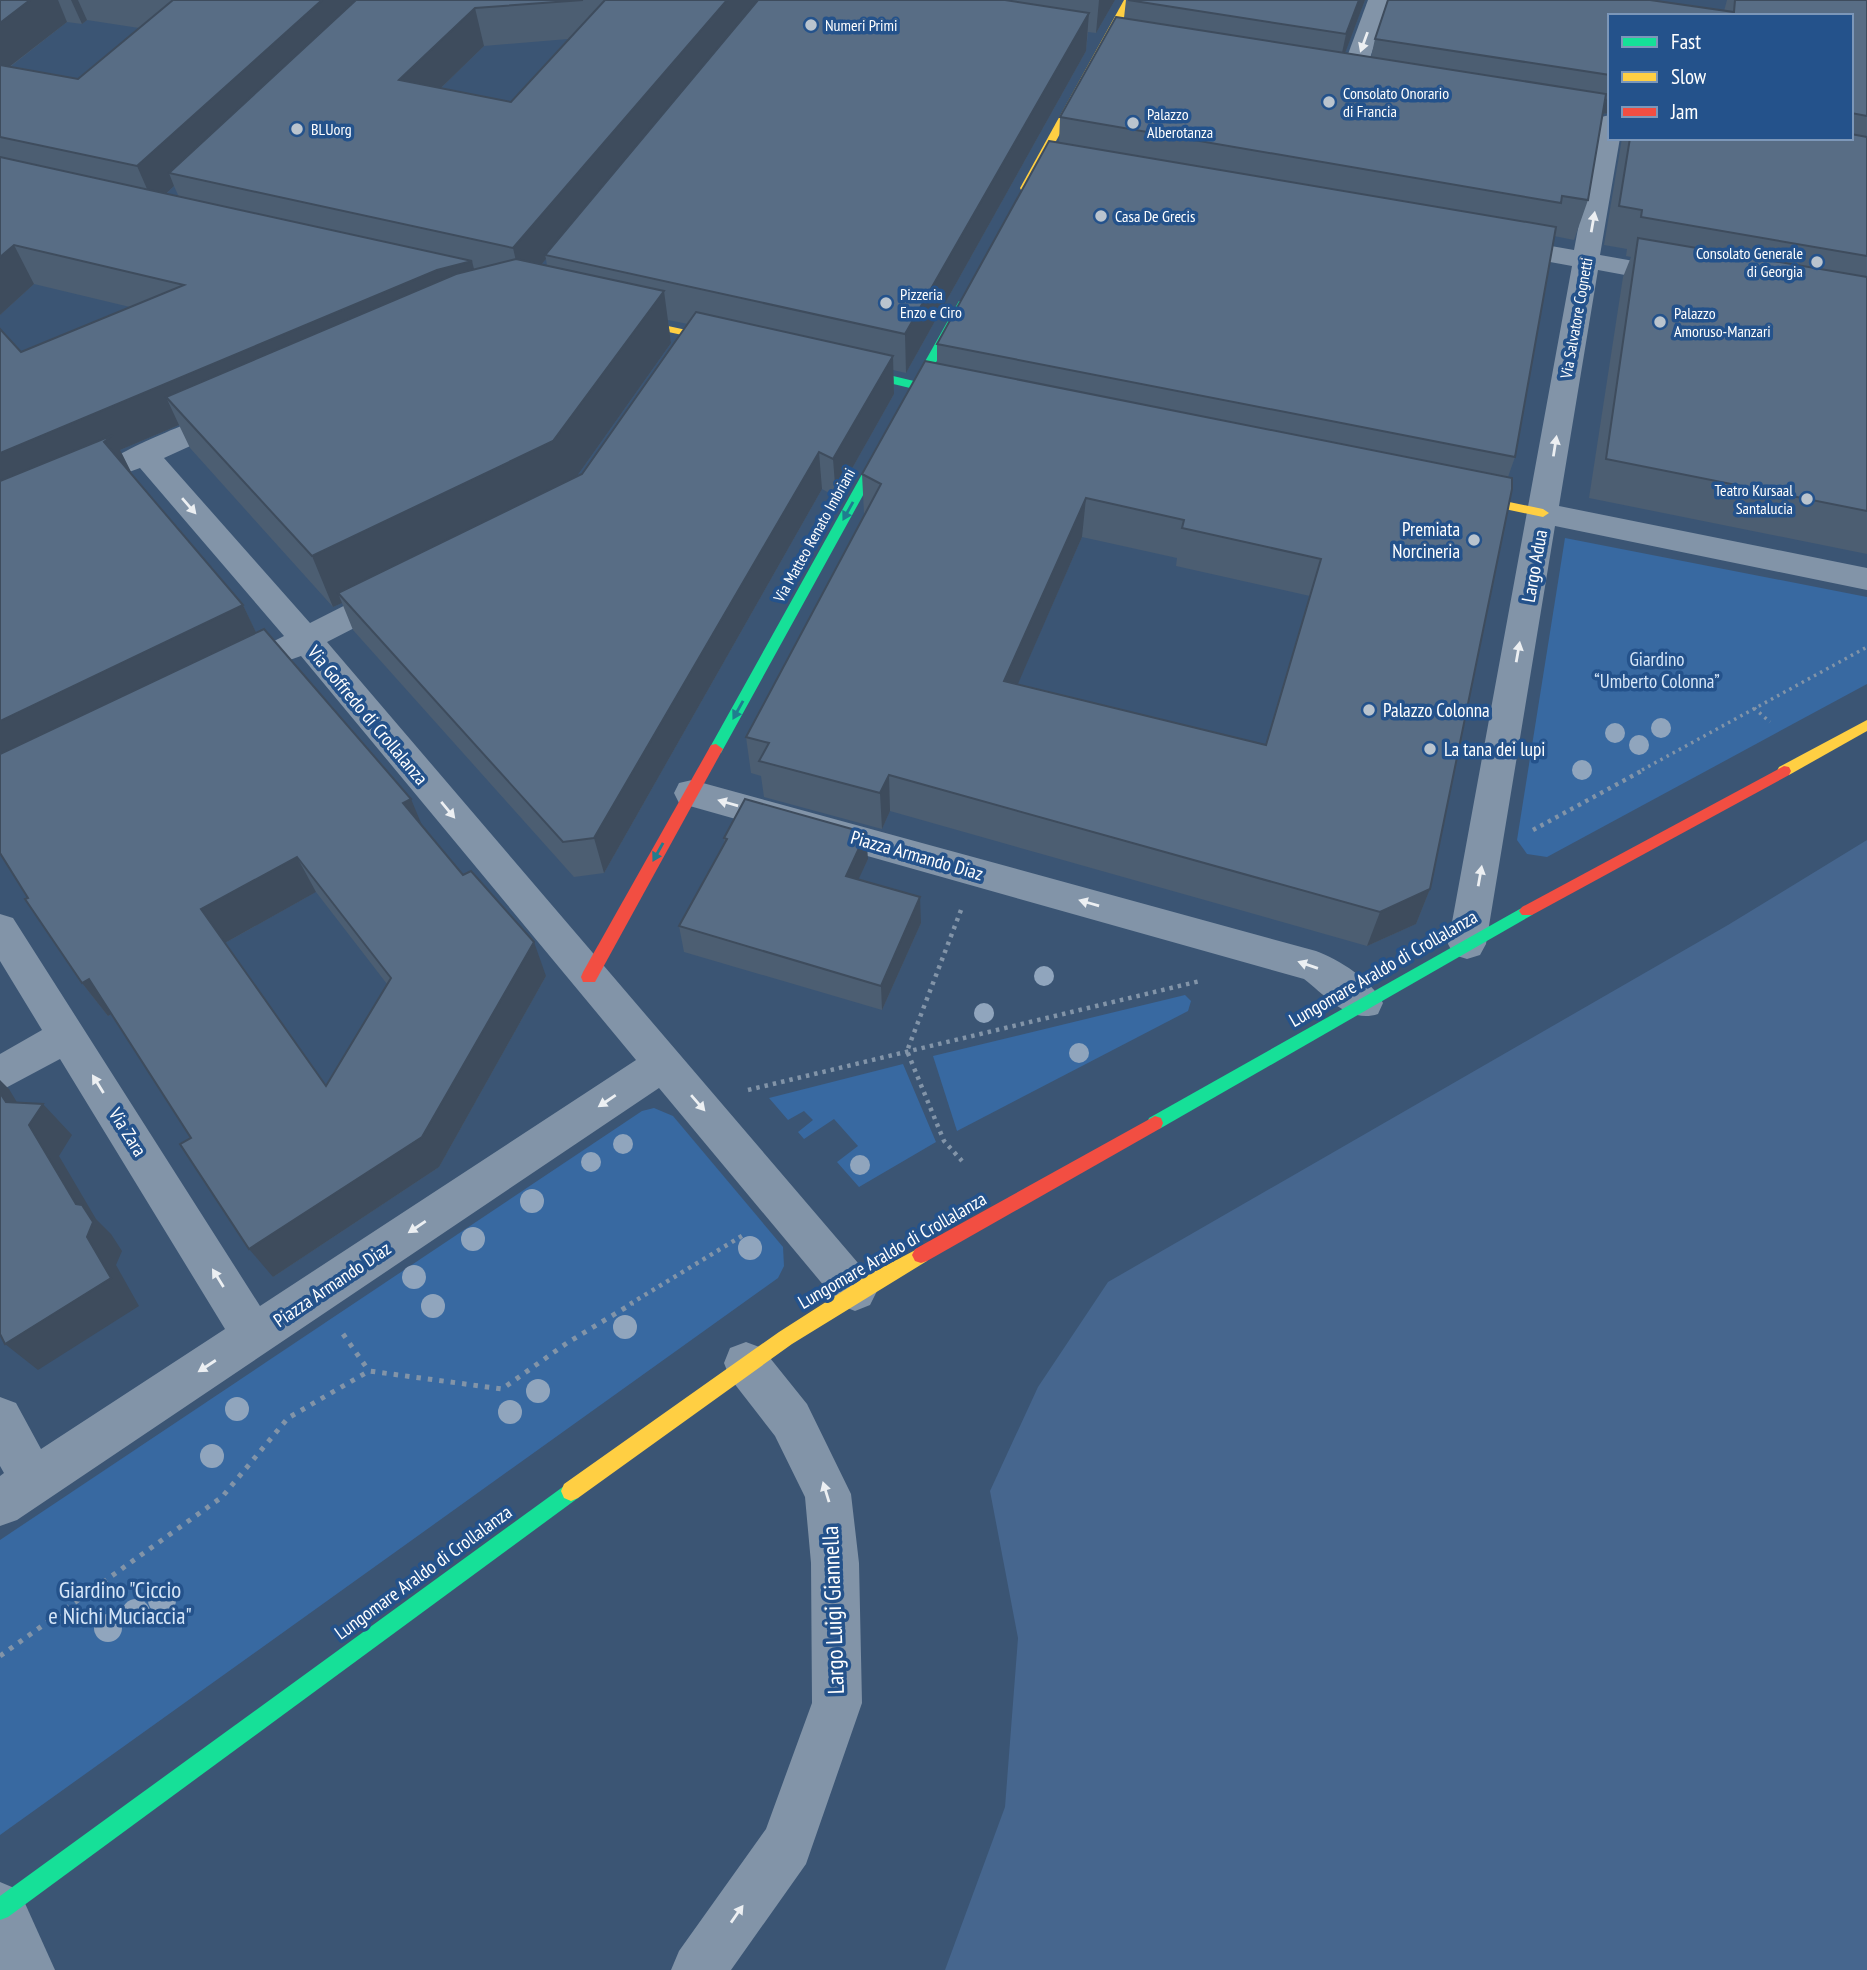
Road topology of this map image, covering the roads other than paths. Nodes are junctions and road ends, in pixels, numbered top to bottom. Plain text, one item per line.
1 (1129, 0) edge
2 (1379, 0) edge
3 (1093, 43) junction
4 (1129, 48) edge
5 (1322, 80) edge
6 (1349, 84) junction
7 (1376, 89) edge
8 (1604, 124) edge
9 (1017, 204) edge
10 (1473, 240) edge
11 (1586, 260) junction
12 (1706, 281) edge
13 (972, 286) edge
14 (597, 313) edge
15 (695, 335) junction
16 (749, 347) edge
17 (676, 360) edge
18 (829, 365) edge
19 (917, 387) junction
20 (983, 400) edge
21 (255, 407) edge
22 (145, 454) junction
23 (96, 475) edge
24 (1436, 491) edge
25 (1543, 513) junction
26 (1867, 579) edge
27 (422, 580) edge
28 (305, 639) junction
29 (256, 663) edge
30 (1867, 725) edge
31 (692, 793) junction
32 (0, 929) edge
33 (1467, 944) junction
34 (589, 977) junction
35 (1364, 1003) junction
36 (68, 1035) junction
37 (664, 1063) junction
38 (0, 1074) edge
39 (855, 1291) junction
40 (254, 1336) junction
41 (746, 1363) junction
42 (0, 1419) edge
43 (17, 1492) edge
44 (0, 1909) edge
45 (28, 1970) edge
46 (698, 1970) edge

1 - 3 street
2 -> 6 street
3 - 4 street
3 - 9 street
5 - 6 street
6 - 7 street
11 -> 8 street, Via Salvatore Cognetti
10 - 11 street
11 - 12 street
25 -> 11 street, Via Salvatore Cognetti
13 - 19 street, Via Matteo Renato Imbriani
14 - 15 street
15 - 16 street
15 - 17 street
18 - 19 street
19 - 20 street
19 -> 31 street, Via Matteo Renato Imbriani
21 - 22 street
22 - 23 street
22 -> 28 street, Via Goffredo di Crollalanza
24 - 25 street
25 - 26 street, Largo Adua
33 -> 25 street, Largo Adua
27 - 28 street
28 - 29 street
28 -> 34 street, Via Goffredo di Crollalanza
30 - 33 street, Lungomare Araldo di Crollalanza
31 -> 34 street
35 -> 31 street, Piazza Armando Diaz
32 - 36 street, Via Zara
33 - 35 street, Lungomare Araldo di Crollalanza
34 - 37 street
35 - 39 street, Lungomare Araldo di Crollalanza
36 - 38 street
40 -> 36 street, Via Zara
37 -> 39 street
37 -> 40 street, Piazza Armando Diaz
39 - 41 street, Lungomare Araldo di Crollalanza
40 -> 43 street, Piazza Armando Diaz
41 - 44 street, Lungomare Araldo di Crollalanza
46 -> 41 street, Largo Luigi Giannella
42 - 43 street
44 - 45 street

